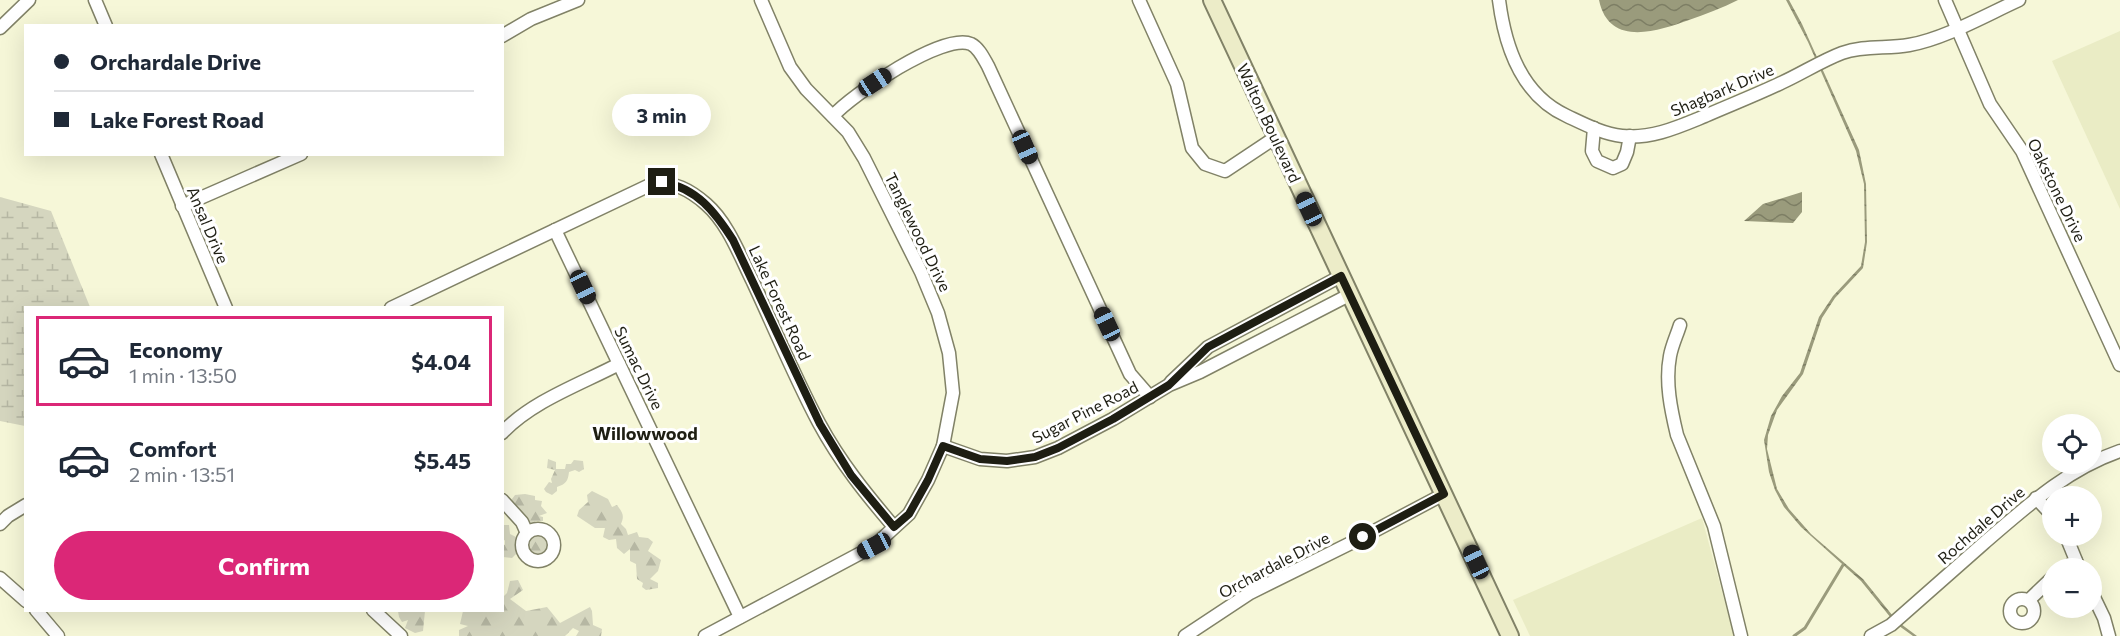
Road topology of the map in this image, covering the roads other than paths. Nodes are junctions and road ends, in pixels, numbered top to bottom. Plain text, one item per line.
1 (28, 0) edge
2 (95, 0) edge
3 (578, 0) edge
4 (761, 0) edge
5 (1139, 0) edge
6 (1212, 0) edge
7 (1499, 0) edge
8 (1945, 0) edge
9 (2019, 0) edge
10 (105, 24) edge
11 (1958, 27) junction
12 (0, 28) edge
13 (504, 35) edge
14 (833, 116) junction
15 (1594, 128) junction
16 (1630, 136) junction
17 (1276, 137) junction
18 (162, 156) edge
19 (297, 156) edge
20 (182, 206) junction
21 (555, 230) junction
22 (1341, 276) junction
23 (1349, 295) junction
24 (225, 306) edge
25 (395, 306) edge
26 (1680, 325) dead end
27 (620, 364) junction
28 (2120, 365) edge
29 (1169, 385) junction
30 (1150, 397) junction
31 (504, 432) edge
32 (943, 446) junction
33 (2120, 451) edge
34 (1444, 494) junction
35 (2036, 498) junction
36 (504, 502) edge
37 (2042, 504) edge
38 (24, 506) edge
39 (0, 524) edge
40 (894, 527) junction
41 (526, 531) dead end
42 (0, 578) edge
43 (2042, 588) edge
44 (24, 599) edge
45 (2029, 600) dead end
46 (38, 612) edge
47 (375, 612) edge
48 (2102, 614) edge
49 (740, 618) junction
50 (58, 636) edge
51 (401, 636) edge
52 (705, 636) edge
53 (1185, 636) edge
54 (1510, 636) edge
55 (1741, 636) edge
56 (1871, 636) edge
57 (2109, 636) edge

1 - 12 street
2 - 10 street
3 - 13 street
4 - 14 street, Tanglewood Drive
5 - 17 street
6 - 17 main road, Walton Boulevard
7 - 15 street, Shagbark Drive
8 - 11 street, Oakstone Drive
9 - 11 street, Shagbark Drive
11 - 16 street, Shagbark Drive
11 - 28 street, Oakstone Drive
14 - 30 street
14 - 32 street, Tanglewood Drive
15 - 16 street, Shagbark Drive
15 - 16 street
17 - 22 main road, Walton Boulevard
18 - 20 street, Ansal Drive
19 - 20 street
20 - 24 street, Ansal Drive
21 - 25 street, Lake Forest Road
21 - 27 street, Sumac Drive
21 - 40 street, Lake Forest Road
22 - 23 main road, Walton Boulevard
22 - 29 street, Sugar Pine Road
23 - 29 street, Sugar Pine Road
23 - 34 main road, Walton Boulevard
26 - 55 street
27 - 31 street
27 - 49 street, Sumac Drive
29 - 30 street, Sugar Pine Road
30 - 32 street, Sugar Pine Road
32 - 40 street, Tanglewood Drive
33 - 35 street, Rochdale Drive
34 - 53 street, Orchardale Drive
34 - 54 main road, Walton Boulevard
35 - 37 street
35 - 56 street, Rochdale Drive
36 - 41 street
38 - 39 street
40 - 49 street, Tanglewood Drive
42 - 44 street
43 - 45 street
46 - 50 street
47 - 51 street
48 - 57 street
49 - 52 street, Tanglewood Drive

